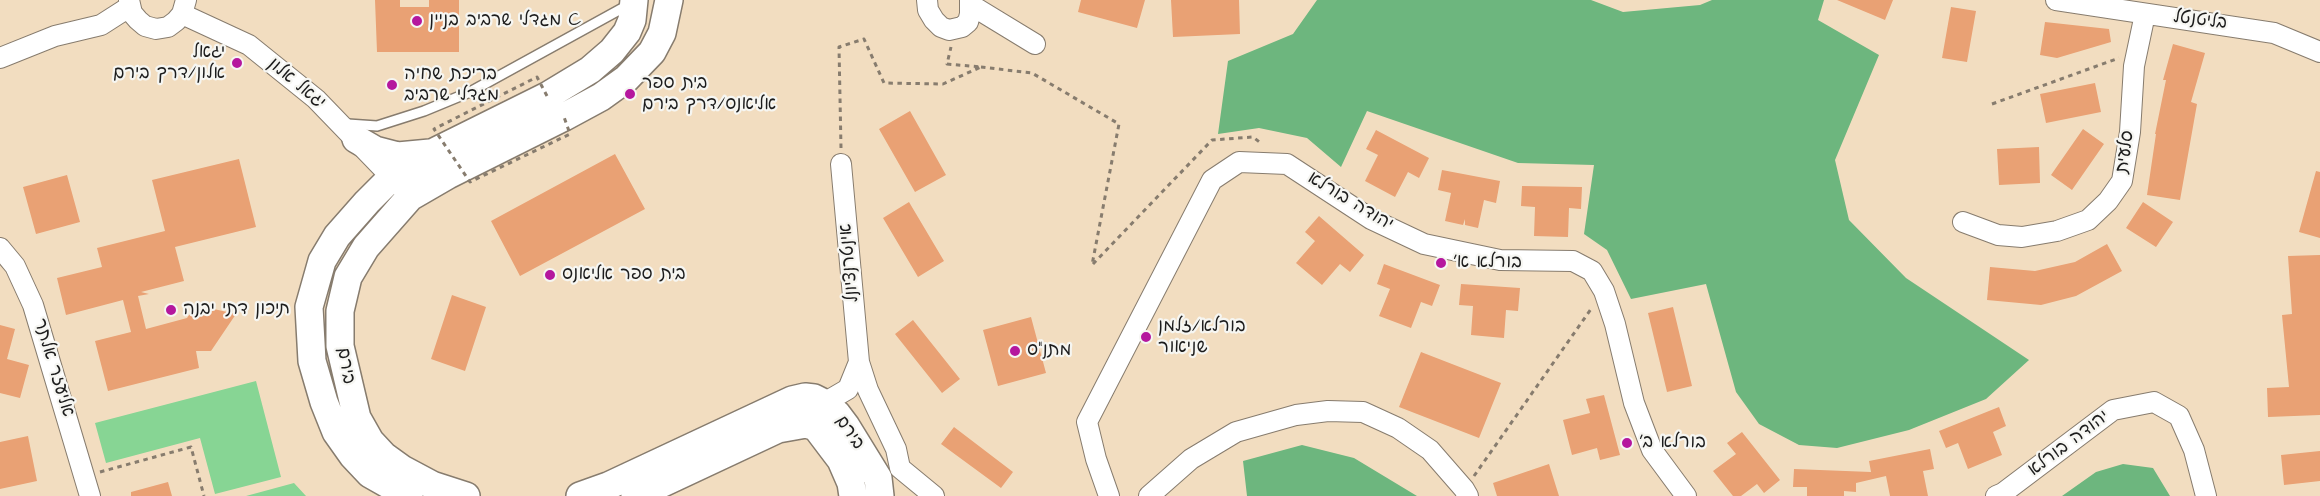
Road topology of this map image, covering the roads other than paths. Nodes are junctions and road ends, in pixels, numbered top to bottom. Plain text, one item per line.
1 (669, 0) edge
2 (927, 0) edge
3 (2056, 0) edge
4 (634, 1) edge
5 (971, 3) edge
6 (129, 4) edge
7 (184, 7) edge
8 (2145, 14) junction
9 (1035, 44) dead end
10 (2316, 52) edge
11 (0, 58) edge
12 (347, 130) junction
13 (434, 152) junction
14 (841, 164) road end
15 (392, 178) junction
16 (410, 197) junction
17 (367, 202) junction
18 (1964, 222) dead end
19 (0, 248) edge
20 (858, 390) junction
21 (820, 415) junction
22 (671, 456) junction
23 (841, 460) junction
24 (886, 481) edge
25 (1466, 492) edge
26 (649, 493) edge
27 (90, 496) edge
28 (409, 496) edge
29 (466, 496) edge
30 (580, 496) edge
31 (853, 496) edge
32 (933, 496) edge
33 (1109, 496) edge
34 (1149, 496) edge
35 (1686, 496) edge
36 (1996, 496) edge
37 (2206, 496) edge

1 - 16 street, בירם
2 - 5 street
3 - 8 street, בליטנטל
4 - 12 lane
4 - 13 street, בירם
5 - 9 street
6 - 7 street
6 - 11 street
7 - 12 street, יגאל אלון
8 - 10 street, בליטנטל
8 - 18 street, סלעית
12 - 13 street
12 - 15 street, יגאל אלון
12 - 17 street
13 - 15 street, בירם
14 - 20 street, אינטרנציונל
15 - 16 street
15 - 17 street, בירם
16 - 29 street, בירם
17 - 28 street, בירם
19 - 27 street, אליעזר אלתר
20 - 21 street
20 - 24 street
21 - 22 street, בירם
21 - 23 street
21 - 24 street, בירם
21 - 26 street, בירם
22 - 26 street
22 - 30 street, בירם
23 - 24 street
23 - 31 street
24 - 32 street
25 - 34 street
33 - 35 street, יהודה בורלא
36 - 37 street, יהודה בורלא

